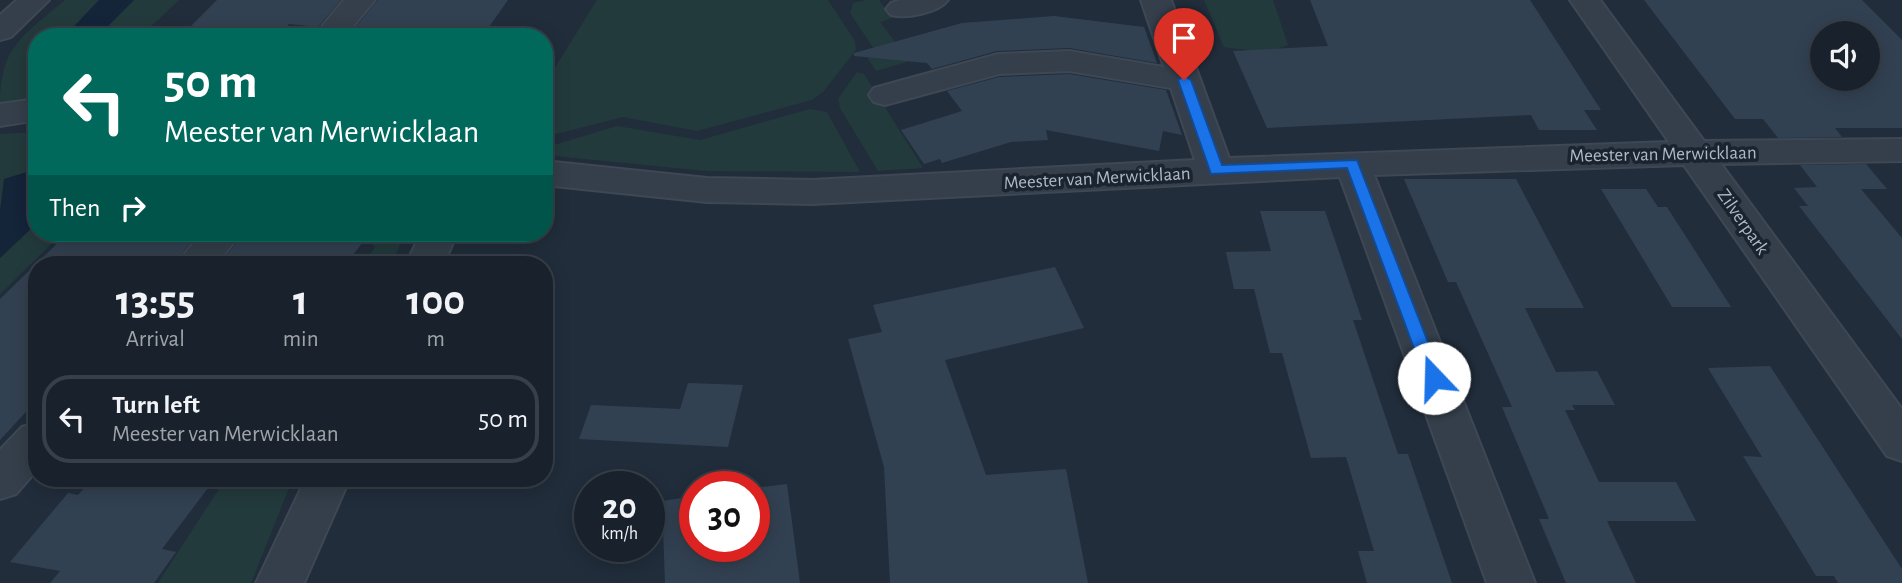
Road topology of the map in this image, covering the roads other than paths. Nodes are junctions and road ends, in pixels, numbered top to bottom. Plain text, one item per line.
1 (34, 0) edge
2 (360, 0) edge
3 (933, 0) edge
4 (1155, 0) edge
5 (1585, 0) edge
6 (901, 9) dead end
7 (336, 28) edge
8 (0, 31) edge
9 (1184, 80) junction
10 (885, 95) dead end
11 (28, 110) edge
12 (0, 115) edge
13 (1694, 150) junction
14 (1902, 150) edge
15 (1352, 163) junction
16 (1216, 171) junction
17 (553, 174) edge
18 (215, 242) edge
19 (202, 256) edge
20 (1902, 443) edge
21 (28, 450) edge
22 (0, 480) edge
23 (324, 487) edge
24 (280, 583) edge
25 (1511, 583) edge

1 - 8 street
2 - 7 street
3 - 6 street
4 - 9 street
5 - 13 street, Zilverpark
9 - 10 street
9 - 16 street
11 - 12 street
13 - 14 street, Meester van Merwicklaan
13 - 15 street, Meester van Merwicklaan
13 - 20 street, Zilverpark
15 - 16 street, Meester van Merwicklaan
15 - 25 street
16 - 17 street, Meester van Merwicklaan
18 - 19 street
21 - 22 street
23 - 24 street

